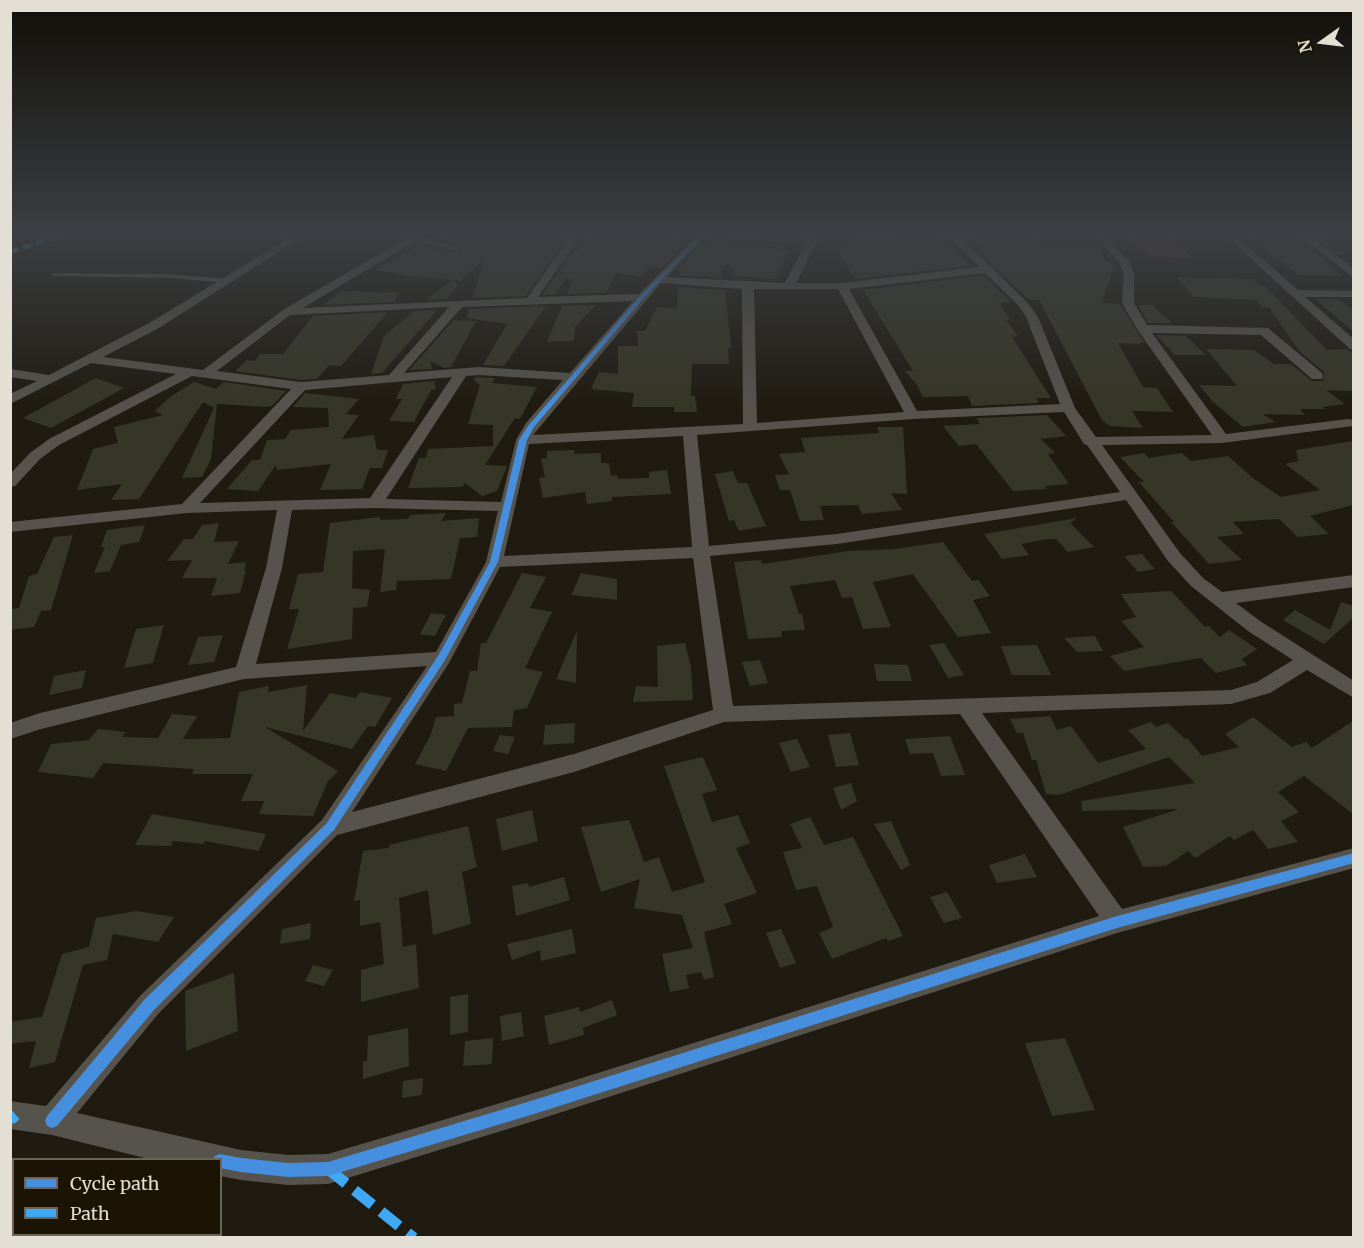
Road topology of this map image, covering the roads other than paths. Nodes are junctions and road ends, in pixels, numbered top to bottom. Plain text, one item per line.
1 (207, 293) edge
2 (319, 293) edge
3 (535, 293) edge
4 (646, 293) edge
5 (748, 293) edge
6 (846, 293) edge
7 (1013, 293) edge
8 (1128, 293) edge
9 (1294, 293) edge
10 (1308, 293) edge
11 (1353, 294) edge
12 (642, 297) junction
13 (530, 301) junction
14 (459, 303) junction
15 (287, 312) junction
16 (1143, 329) junction
17 (1353, 346) edge
18 (89, 359) junction
19 (462, 372) junction
20 (10, 373) edge
21 (198, 373) junction
22 (1317, 376) dead end
23 (570, 377) junction
24 (393, 378) junction
25 (52, 379) junction
26 (301, 386) junction
27 (10, 400) edge
28 (1068, 408) junction
29 (912, 415) junction
30 (1352, 424) edge
31 (750, 428) junction
32 (690, 431) junction
33 (1222, 439) junction
34 (524, 440) junction
35 (1089, 441) junction
36 (10, 483) edge
37 (1128, 495) junction
38 (375, 503) junction
39 (285, 507) junction
40 (508, 507) junction
41 (187, 508) junction
42 (13, 532) edge
43 (701, 552) junction
44 (494, 562) junction
45 (1353, 581) edge
46 (1218, 599) junction
47 (442, 658) junction
48 (1305, 662) junction
49 (244, 672) junction
50 (1353, 691) edge
51 (965, 705) junction
52 (724, 714) junction
53 (10, 731) edge
54 (330, 827) junction
55 (1353, 858) edge
56 (1117, 922) junction
57 (10, 1114) edge
58 (52, 1121) junction
59 (208, 1158) edge
60 (222, 1161) edge

1 - 18 street
2 - 15 street
3 - 13 street
4 - 12 street
5 - 31 street
6 - 29 street
7 - 28 street
8 - 16 street
9 - 17 street
10 - 11 street
12 - 13 street
12 - 23 street
13 - 14 street
14 - 15 street
14 - 24 street
15 - 21 street
16 - 22 street
16 - 33 street
18 - 21 street
18 - 25 street
19 - 23 street
19 - 24 street
19 - 38 street
20 - 25 street
21 - 26 street
21 - 36 street
23 - 34 street
24 - 26 street
25 - 27 street
26 - 41 street
28 - 29 street
28 - 35 street
29 - 31 street
30 - 33 street
31 - 32 street
32 - 34 street
32 - 43 street
33 - 35 street
34 - 40 street
35 - 37 street
37 - 43 street
37 - 46 street
38 - 39 street
38 - 40 street
39 - 41 street
39 - 49 street
40 - 44 street
41 - 42 street
43 - 44 street
43 - 52 street
44 - 47 street
45 - 46 street
46 - 48 street
47 - 49 street
47 - 54 street
48 - 50 street
48 - 51 street
49 - 53 street
51 - 52 street
51 - 56 street
52 - 54 street
54 - 58 street
55 - 56 street
56 - 60 street
57 - 58 street
58 - 59 street

